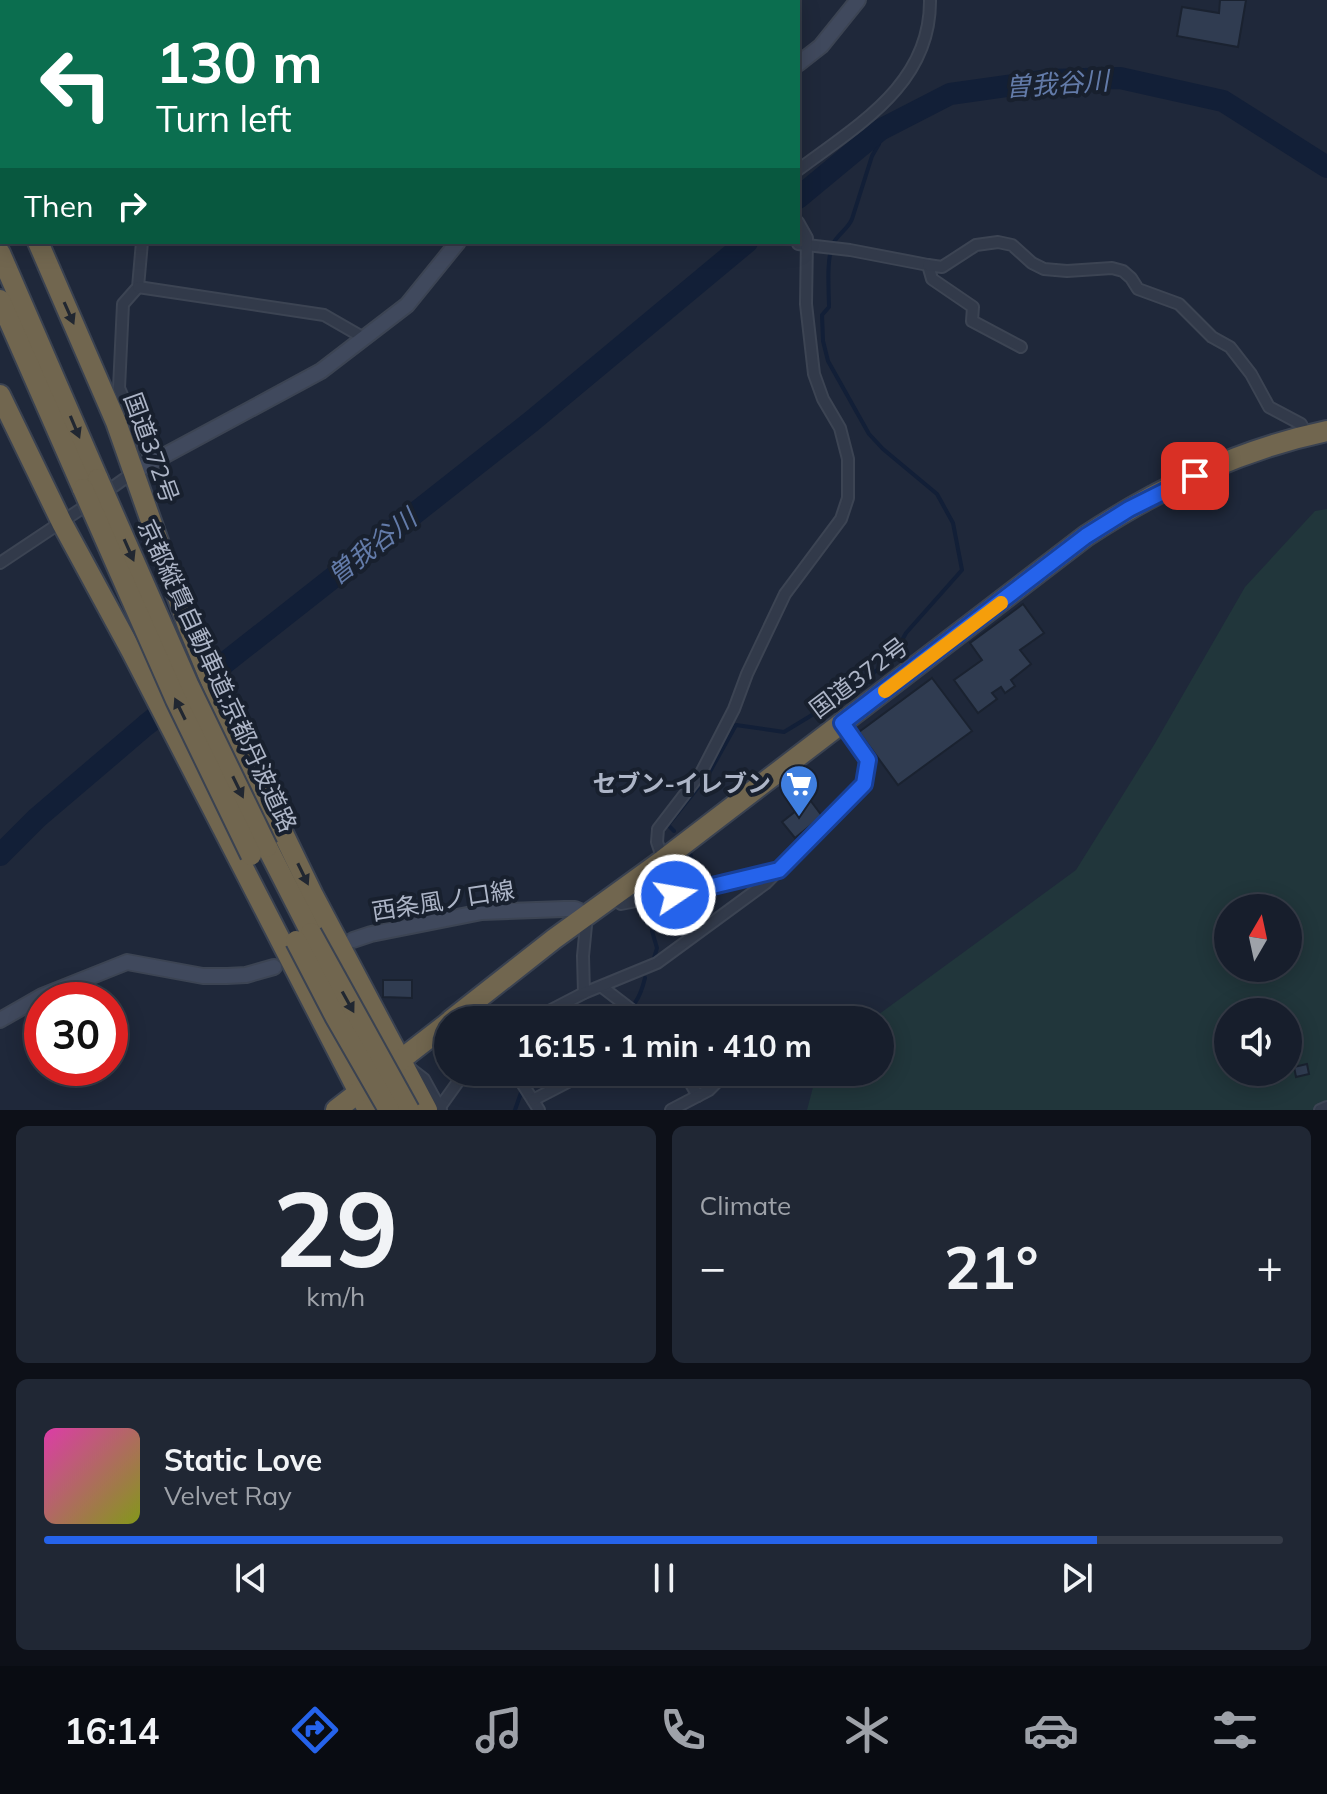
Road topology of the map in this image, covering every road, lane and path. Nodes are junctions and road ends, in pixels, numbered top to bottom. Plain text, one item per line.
1 (858, 0) edge
2 (930, 0) edge
3 (800, 62) edge
4 (800, 169) edge
5 (801, 227) edge
6 (39, 244) edge
7 (142, 244) edge
8 (456, 244) edge
9 (808, 244) edge
10 (0, 253) edge
11 (928, 265) junction
12 (138, 287) junction
13 (0, 300) edge
14 (364, 338) junction
15 (1021, 347) dead end
16 (0, 395) edge
17 (1317, 433) edge
18 (142, 467) junction
19 (90, 484) junction
20 (62, 523) junction
21 (0, 563) edge
22 (842, 723) junction
23 (663, 860) junction
24 (779, 870) junction
25 (610, 897) junction
26 (587, 914) junction
27 (353, 940) dead end
28 (301, 944) junction
29 (329, 948) dead end
30 (274, 967) dead end
31 (602, 987) junction
32 (584, 993) junction
33 (469, 1006) edge
34 (559, 1006) edge
35 (625, 1006) edge
36 (0, 1020) edge
37 (434, 1034) edge
38 (400, 1061) junction
39 (454, 1086) edge
40 (524, 1086) edge
41 (692, 1086) edge
42 (713, 1086) edge
43 (358, 1091) junction
44 (698, 1096) junction
45 (688, 1106) edge
46 (1327, 1107) edge
47 (436, 1109) edge
48 (336, 1110) edge
49 (368, 1110) edge
50 (389, 1110) edge
51 (409, 1110) edge
52 (539, 1110) edge
53 (671, 1110) edge
54 (1320, 1110) edge

1 - 3 main road
2 - 4 street
5 - 9 street
6 -> 18 highway, 国道372号
7 - 12 street
8 - 14 main road
9 - 11 street
9 - 23 street
10 -> 19 highway, 京都縦貫自動車道;京都丹波道路
11 - 15 street
11 - 17 street
12 - 14 street
12 - 18 street
13 - 19 highway, 京都縦貫自動車道;京都丹波道路
14 - 18 main road
16 - 20 highway
17 - 22 highway, 国道372号
18 - 20 street
18 -> 38 highway, 国道372号
19 - 28 highway, 京都縦貫自動車道;京都丹波道路, bridge
20 - 21 street
20 - 43 highway
22 - 23 highway, 国道372号
22 - 24 street
23 - 25 highway, 国道372号
24 - 25 street
24 - 31 street
25 - 26 highway, 国道372号
26 - 27 main road, 西条風ノ口線
26 - 32 street
26 - 33 highway, 国道372号
28 - 29 main road
28 - 50 highway, 京都縦貫自動車道;京都丹波道路, bridge
28 -> 51 highway, 京都縦貫自動車道;京都丹波道路, bridge
30 - 36 main road
31 - 32 street
31 - 35 street
32 - 34 street
37 - 38 highway, 国道372号
38 - 43 highway, 国道372号
38 - 47 highway
39 - 47 street
40 - 52 street
41 - 44 street
42 - 44 street
43 - 48 highway, 国道372号
43 - 49 highway
44 - 45 street
45 - 53 street
46 - 54 street

